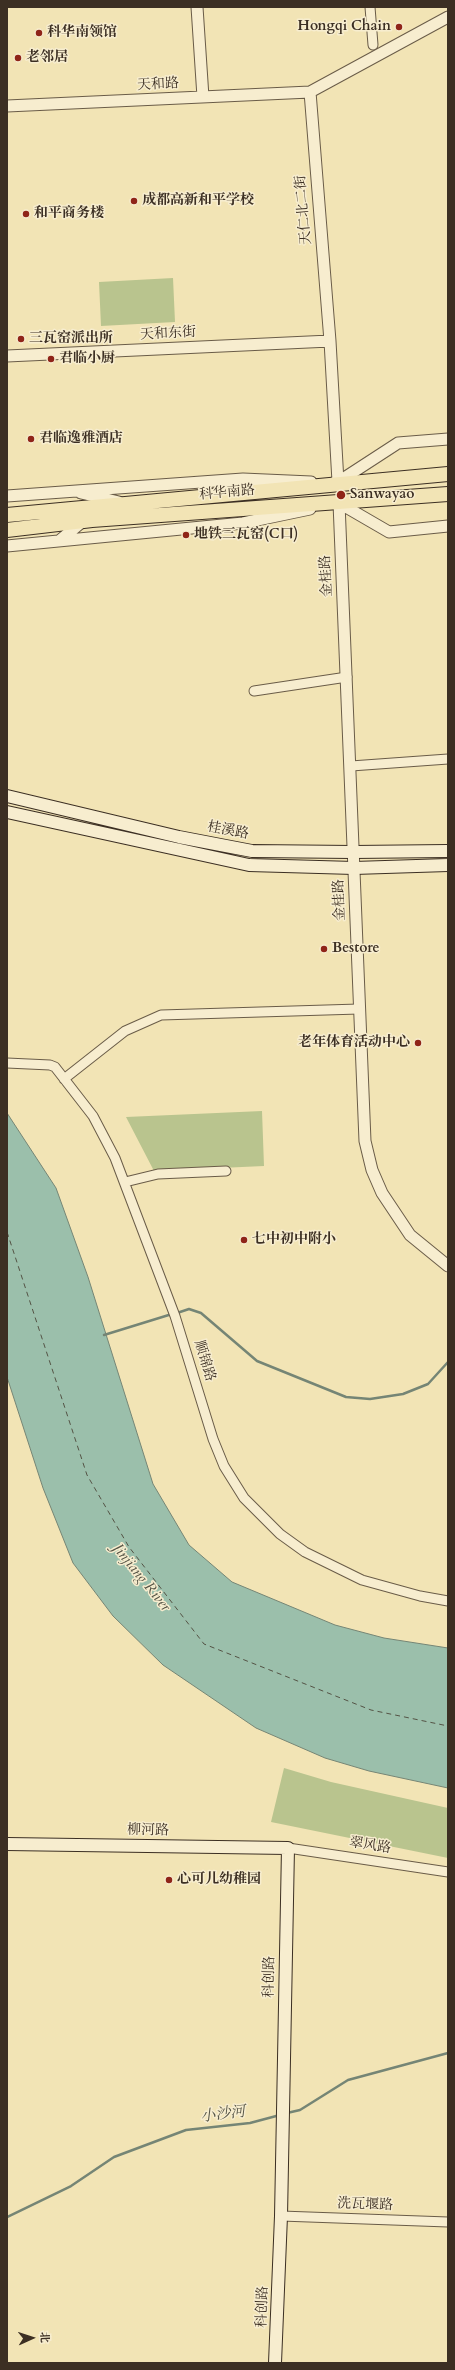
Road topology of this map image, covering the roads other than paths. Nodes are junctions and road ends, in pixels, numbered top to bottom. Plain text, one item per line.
1 (197, 7) edge
2 (370, 7) edge
3 (448, 17) edge
4 (373, 45) dead end
5 (310, 92) junction
6 (203, 97) junction
7 (7, 106) edge
8 (330, 341) junction
9 (7, 356) edge
10 (448, 439) edge
11 (448, 474) edge
12 (338, 482) junction
13 (70, 490) junction
14 (448, 494) edge
15 (7, 496) edge
16 (121, 503) junction
17 (339, 503) junction
18 (7, 515) edge
19 (83, 521) junction
20 (448, 526) edge
21 (7, 530) edge
22 (59, 541) junction
23 (7, 546) edge
24 (347, 677) junction
25 (254, 691) dead end
26 (448, 759) edge
27 (351, 766) junction
28 (7, 796) edge
29 (7, 812) edge
30 (448, 851) edge
31 (353, 852) junction
32 (448, 865) edge
33 (354, 868) junction
34 (359, 1009) junction
35 (7, 1063) edge
36 (64, 1079) junction
37 (226, 1171) dead end
38 (125, 1182) junction
39 (448, 1266) edge
40 (448, 1601) edge
41 (7, 1844) edge
42 (288, 1848) junction
43 (448, 1872) edge
44 (281, 2216) junction
45 (448, 2222) edge
46 (275, 2363) edge

1 - 6 street
2 - 4 street
3 - 5 street
5 - 6 street, 天和路
5 - 8 street, 天仁北二街
6 - 7 street, 天和路
8 - 9 street, 天和东街
8 - 12 street, 天仁北二街
10 - 12 street
11 - 12 highway, 科华南路
12 - 13 street
12 - 16 highway, 科华南路
13 - 15 street
13 - 16 street
14 - 17 highway, 科华南路
16 - 18 highway, 科华南路
17 - 19 highway, 科华南路
17 - 20 street
17 - 22 street
17 - 24 street, 金桂路
19 - 21 highway, 科华南路
19 - 22 street
22 - 23 street
24 - 25 street
24 - 27 street, 金桂路
26 - 27 street
27 - 31 street, 金桂路
28 - 31 main road, 桂溪路
29 - 33 main road, 桂溪路
30 - 31 main road, 桂溪路
31 - 33 street, 金桂路
32 - 33 main road, 桂溪路
33 - 34 street, 金桂路
34 - 36 street
34 - 39 street, 金桂路
35 - 36 street, 顺锦路
36 - 38 street, 顺锦路
37 - 38 street
38 - 40 street, 顺锦路
41 - 42 main road, 柳河路
42 - 43 street, 翠风路
42 - 44 main road, 科创路
44 - 45 street, 洗瓦堰路
44 - 46 main road, 科创路

